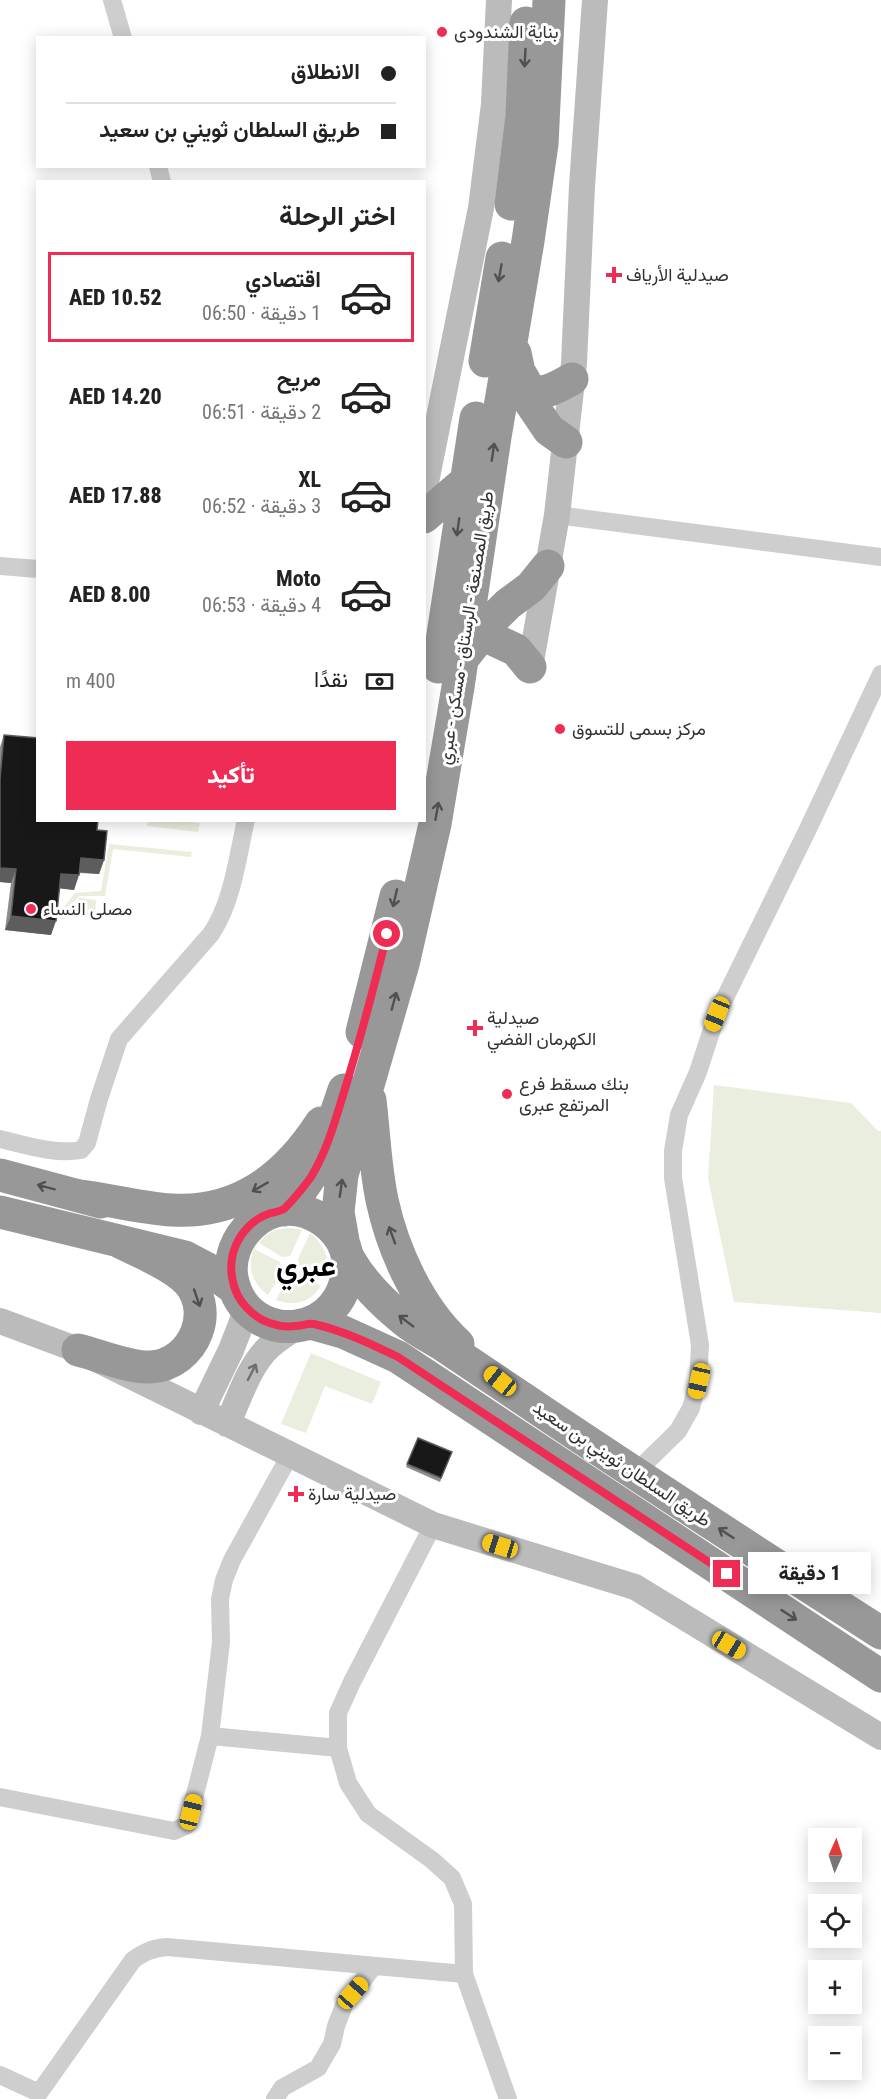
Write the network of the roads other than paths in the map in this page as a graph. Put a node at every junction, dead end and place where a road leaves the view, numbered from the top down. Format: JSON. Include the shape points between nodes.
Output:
{"nodes":[{"id":1,"x":112,"y":0,"type":"edge"},
{"id":2,"x":499,"y":0,"type":"edge"},
{"id":3,"x":527,"y":0,"type":"edge"},
{"id":4,"x":549,"y":0,"type":"edge"},
{"id":5,"x":595,"y":0,"type":"edge"},
{"id":6,"x":122,"y":36,"type":"edge"},
{"id":7,"x":511,"y":341,"type":"junction"},
{"id":8,"x":519,"y":372,"type":"junction"},
{"id":9,"x":572,"y":379,"type":"junction"},
{"id":10,"x":566,"y":442,"type":"junction"},
{"id":11,"x":426,"y":482,"type":"edge"},
{"id":12,"x":465,"y":482,"type":"junction"},
{"id":13,"x":426,"y":515,"type":"edge"},
{"id":14,"x":557,"y":515,"type":"junction"},
{"id":15,"x":881,"y":557,"type":"edge"},
{"id":16,"x":0,"y":566,"type":"edge"},
{"id":17,"x":548,"y":566,"type":"junction"},
{"id":18,"x":36,"y":569,"type":"edge"},
{"id":19,"x":482,"y":634,"type":"junction"},
{"id":20,"x":462,"y":660,"type":"junction"},
{"id":21,"x":530,"y":667,"type":"joint"},
{"id":22,"x":881,"y":674,"type":"edge"},
{"id":23,"x":426,"y":738,"type":"edge"},
{"id":24,"x":246,"y":822,"type":"edge"},
{"id":25,"x":412,"y":822,"type":"edge"},
{"id":26,"x":358,"y":1081,"type":"junction"},
{"id":27,"x":0,"y":1139,"type":"edge"},
{"id":28,"x":0,"y":1175,"type":"edge"},
{"id":29,"x":81,"y":1196,"type":"junction"},
{"id":30,"x":0,"y":1212,"type":"edge"},
{"id":31,"x":274,"y":1212,"type":"junction"},
{"id":32,"x":118,"y":1241,"type":"junction"},
{"id":33,"x":346,"y":1252,"type":"junction"},
{"id":34,"x":241,"y":1299,"type":"junction"},
{"id":35,"x":0,"y":1321,"type":"edge"},
{"id":36,"x":304,"y":1325,"type":"junction"},
{"id":37,"x":78,"y":1350,"type":"junction"},
{"id":38,"x":516,"y":1394,"type":"junction"},
{"id":39,"x":201,"y":1412,"type":"junction"},
{"id":40,"x":227,"y":1424,"type":"junction"},
{"id":41,"x":290,"y":1455,"type":"junction"},
{"id":42,"x":634,"y":1474,"type":"junction"},
{"id":43,"x":432,"y":1525,"type":"junction"},
{"id":44,"x":881,"y":1634,"type":"edge"},
{"id":45,"x":881,"y":1676,"type":"edge"},
{"id":46,"x":210,"y":1736,"type":"junction"},
{"id":47,"x":881,"y":1737,"type":"edge"},
{"id":48,"x":338,"y":1748,"type":"junction"},
{"id":49,"x":0,"y":1797,"type":"edge"},
{"id":50,"x":374,"y":1966,"type":"junction"},
{"id":51,"x":464,"y":1974,"type":"junction"},
{"id":52,"x":0,"y":2075,"type":"edge"},
{"id":53,"x":275,"y":2099,"type":"edge"},
{"id":54,"x":508,"y":2099,"type":"edge"}],
"edges":[{"from":1,"to":6,"type":"street"},
{"from":2,"to":11,"type":"street","via":[[494,104],[481,208]]},
{"from":3,"to":12,"type":"highway","name":"طريق المصنعة - الرستاق - مسكن - عبري","one_way":true,"via":[[522,115],[512,196]]},
{"from":4,"to":7,"type":"highway","name":"طريق المصنعة - الرستاق - مسكن - عبري","via":[[542,144]]},
{"from":5,"to":9,"type":"street"},
{"from":7,"to":8,"type":"highway"},
{"from":20,"to":7,"type":"highway","name":"طريق المصنعة - الرستاق - مسكن - عبري","one_way":true},
{"from":8,"to":9,"type":"highway","via":[[533,390],[551,389]]},
{"from":8,"to":10,"type":"highway","via":[[534,409],[549,430]]},
{"from":9,"to":10,"type":"street"},
{"from":10,"to":14,"type":"street"},
{"from":12,"to":13,"type":"highway"},
{"from":12,"to":23,"type":"highway","name":"طريق المصنعة - الرستاق - مسكن - عبري","one_way":true},
{"from":14,"to":15,"type":"street"},
{"from":14,"to":17,"type":"street"},
{"from":16,"to":18,"type":"street"},
{"from":17,"to":19,"type":"highway"},
{"from":17,"to":21,"type":"street"},
{"from":19,"to":20,"type":"highway"},
{"from":19,"to":21,"type":"highway","via":[[516,650]]},
{"from":26,"to":20,"type":"highway","name":"طريق المصنعة - الرستاق - مسكن - عبري","one_way":true,"via":[[393,1003],[435,824]]},
{"from":22,"to":42,"type":"street","via":[[736,973],[679,1115],[673,1178],[700,1346],[699,1381],[691,1408],[678,1431]]},
{"from":24,"to":27,"type":"street","via":[[220,919],[118,1040],[87,1143],[81,1150],[71,1152]]},
{"from":25,"to":26,"type":"highway","name":"طريق المصنعة - الرستاق - مسكن - عبري","one_way":true,"via":[[370,1000]]},
{"from":26,"to":29,"type":"highway","one_way":true,"via":[[297,1157],[270,1182],[240,1198],[212,1208],[172,1210]]},
{"from":26,"to":31,"type":"highway","name":"طريق المصنعة - الرستاق - مسكن - عبري","via":[[319,1164],[301,1190]]},
{"from":33,"to":26,"type":"highway","name":"طريق المصنعة - الرستاق - مسكن - عبري","one_way":true,"via":[[338,1212]]},
{"from":38,"to":26,"type":"highway","one_way":true,"via":[[449,1335],[412,1282],[382,1200]]},
{"from":29,"to":28,"type":"highway","one_way":true},
{"from":29,"to":31,"type":"highway","via":[[202,1228],[228,1228]]},
{"from":30,"to":32,"type":"highway"},
{"from":31,"to":33,"type":"highway","via":[[302,1211],[320,1218],[334,1230]]},
{"from":31,"to":34,"type":"highway","via":[[253,1223],[235,1246],[231,1275]]},
{"from":32,"to":34,"type":"highway","via":[[185,1257],[206,1268]]},
{"from":32,"to":37,"type":"highway","one_way":true,"via":[[183,1276],[199,1302],[198,1332],[179,1358],[164,1365],[149,1367]]},
{"from":33,"to":36,"type":"highway","via":[[348,1274],[337,1304]]},
{"from":38,"to":33,"type":"highway","name":"طريق السلطان ثويني بن سعيد","one_way":true,"via":[[404,1320],[370,1288]]},
{"from":34,"to":36,"type":"highway","via":[[270,1324]]},
{"from":34,"to":39,"type":"street","via":[[231,1350]]},
{"from":35,"to":37,"type":"street"},
{"from":40,"to":36,"type":"street","one_way":true,"via":[[265,1351]]},
{"from":36,"to":45,"type":"highway","name":"طريق السلطان ثويني بن سعيد","one_way":true,"via":[[343,1332],[398,1357]]},
{"from":37,"to":39,"type":"street"},
{"from":38,"to":42,"type":"highway","name":"طريق السلطان ثويني بن سعيد"},
{"from":39,"to":40,"type":"street"},
{"from":40,"to":41,"type":"street"},
{"from":41,"to":43,"type":"street"},
{"from":41,"to":46,"type":"street","via":[[224,1580]]},
{"from":44,"to":42,"type":"highway","name":"طريق السلطان ثويني بن سعيد","one_way":true},
{"from":43,"to":47,"type":"street","via":[[635,1587]]},
{"from":43,"to":48,"type":"street","via":[[338,1713]]},
{"from":46,"to":48,"type":"street"},
{"from":46,"to":49,"type":"street","via":[[187,1825],[174,1831]]},
{"from":48,"to":51,"type":"street","via":[[348,1783],[368,1814],[452,1878],[462,1904]]},
{"from":50,"to":51,"type":"street"},
{"from":50,"to":52,"type":"street","via":[[155,1948],[133,1960],[39,2093]]},
{"from":50,"to":53,"type":"street","via":[[345,2003],[332,2044],[318,2068],[282,2088]]},
{"from":51,"to":54,"type":"street"}]}
